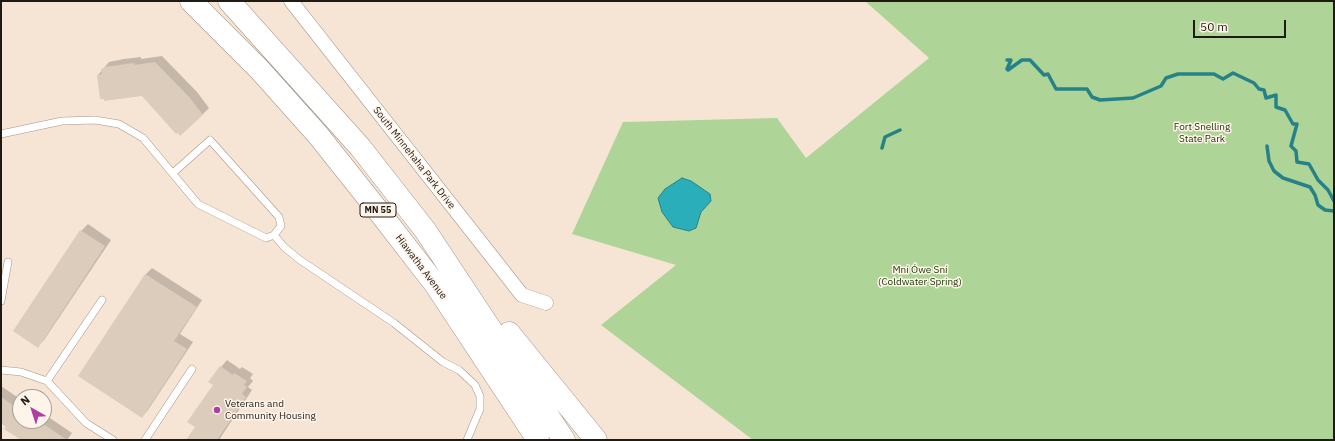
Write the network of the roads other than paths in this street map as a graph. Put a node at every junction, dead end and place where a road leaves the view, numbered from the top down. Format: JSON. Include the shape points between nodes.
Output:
{"nodes":[{"id":1,"x":190,"y":1,"type":"edge"},
{"id":2,"x":229,"y":1,"type":"edge"},
{"id":3,"x":291,"y":1,"type":"edge"},
{"id":4,"x":1,"y":134,"type":"edge"},
{"id":5,"x":173,"y":173,"type":"junction"},
{"id":6,"x":425,"y":230,"type":"junction"},
{"id":7,"x":274,"y":235,"type":"junction"},
{"id":8,"x":8,"y":262,"type":"dead end"},
{"id":9,"x":102,"y":300,"type":"dead end"},
{"id":10,"x":1,"y":301,"type":"edge"},
{"id":11,"x":546,"y":303,"type":"dead end"},
{"id":12,"x":192,"y":369,"type":"dead end"},
{"id":13,"x":1,"y":370,"type":"edge"},
{"id":14,"x":47,"y":381,"type":"junction"},
{"id":15,"x":113,"y":440,"type":"edge"},
{"id":16,"x":145,"y":440,"type":"edge"},
{"id":17,"x":467,"y":440,"type":"edge"},
{"id":18,"x":538,"y":440,"type":"edge"},
{"id":19,"x":564,"y":440,"type":"edge"},
{"id":20,"x":596,"y":440,"type":"edge"}],
"edges":[{"from":1,"to":18,"type":"highway","name":"Hiawatha Avenue","number":"MN 55","via":[[259,69],[318,136],[380,213],[435,284]]},
{"from":2,"to":6,"type":"highway","number":"MN 55","via":[[360,147]]},
{"from":3,"to":11,"type":"street","name":"South Minnehaha Park Drive","via":[[522,295]]},
{"from":4,"to":5,"type":"lane","via":[[62,121],[95,120],[119,124],[143,138]]},
{"from":5,"to":7,"type":"lane","via":[[198,204],[266,238]]},
{"from":5,"to":7,"type":"lane","via":[[210,140],[279,216],[282,226]]},
{"from":6,"to":19,"type":"highway"},
{"from":6,"to":20,"type":"highway","number":"MN 55"},
{"from":7,"to":17,"type":"lane","via":[[300,260],[394,323],[443,362],[459,370],[475,386],[480,396],[480,409]]},
{"from":8,"to":10,"type":"lane"},
{"from":9,"to":14,"type":"lane"},
{"from":12,"to":16,"type":"lane"},
{"from":13,"to":14,"type":"lane","via":[[21,372]]},
{"from":14,"to":15,"type":"lane","via":[[86,423]]}]}
